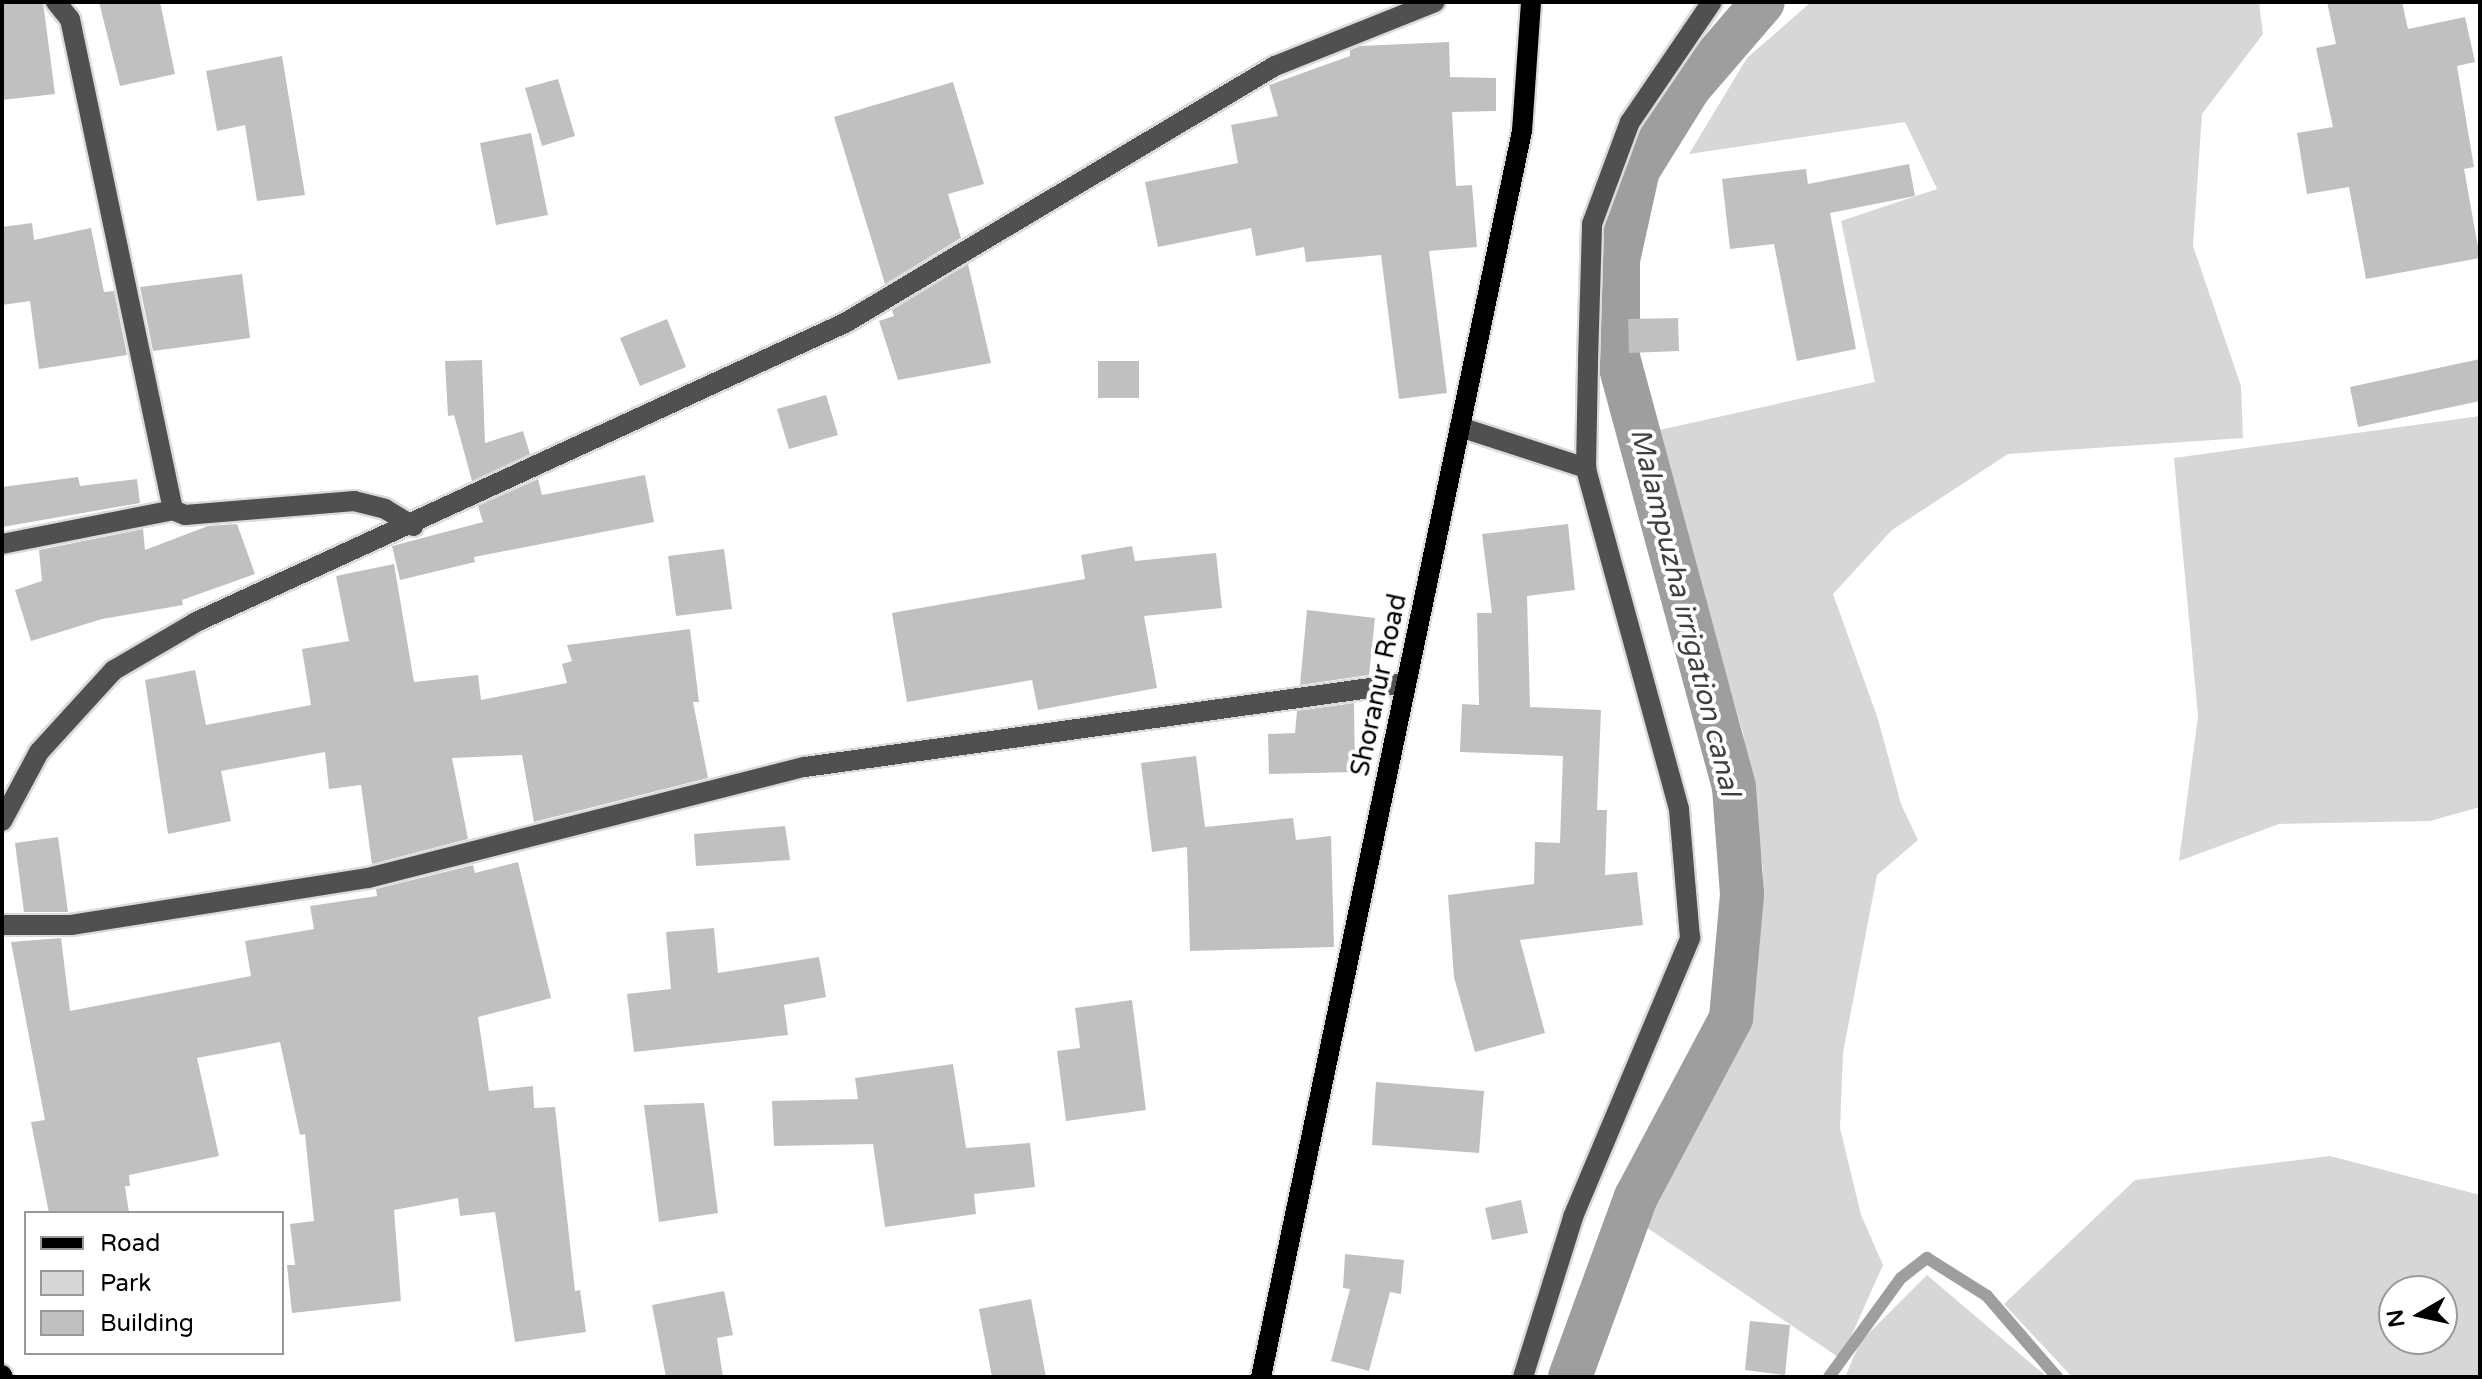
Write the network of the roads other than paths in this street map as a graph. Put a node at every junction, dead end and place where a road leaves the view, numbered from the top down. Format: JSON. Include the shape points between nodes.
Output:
{"nodes":[{"id":1,"x":56,"y":2,"type":"edge"},
{"id":2,"x":1435,"y":2,"type":"edge"},
{"id":3,"x":1531,"y":2,"type":"edge"},
{"id":4,"x":1712,"y":2,"type":"edge"},
{"id":5,"x":1460,"y":427,"type":"junction"},
{"id":6,"x":1586,"y":468,"type":"junction"},
{"id":7,"x":173,"y":510,"type":"junction"},
{"id":8,"x":413,"y":526,"type":"junction"},
{"id":9,"x":2,"y":544,"type":"edge"},
{"id":10,"x":1406,"y":683,"type":"junction"},
{"id":11,"x":2,"y":821,"type":"edge"},
{"id":12,"x":2,"y":925,"type":"edge"},
{"id":13,"x":1260,"y":1377,"type":"edge"},
{"id":14,"x":1523,"y":1377,"type":"edge"}],
"edges":[{"from":1,"to":7,"type":"street","via":[[70,19]]},
{"from":2,"to":8,"type":"street","via":[[1275,66],[845,323]]},
{"from":3,"to":5,"type":"main road","name":"Shoranur Road","via":[[1522,131]]},
{"from":4,"to":6,"type":"street","via":[[1630,122],[1592,224]]},
{"from":5,"to":6,"type":"street"},
{"from":5,"to":10,"type":"main road","name":"Shoranur Road"},
{"from":6,"to":14,"type":"street","via":[[1679,809],[1690,938],[1573,1217]]},
{"from":7,"to":8,"type":"street","via":[[185,515],[354,501],[385,509]]},
{"from":7,"to":9,"type":"street"},
{"from":8,"to":11,"type":"street","via":[[231,602],[114,670],[39,752]]},
{"from":10,"to":12,"type":"street","via":[[805,767],[368,878],[71,925]]},
{"from":10,"to":13,"type":"main road","name":"Shoranur Road"}]}
